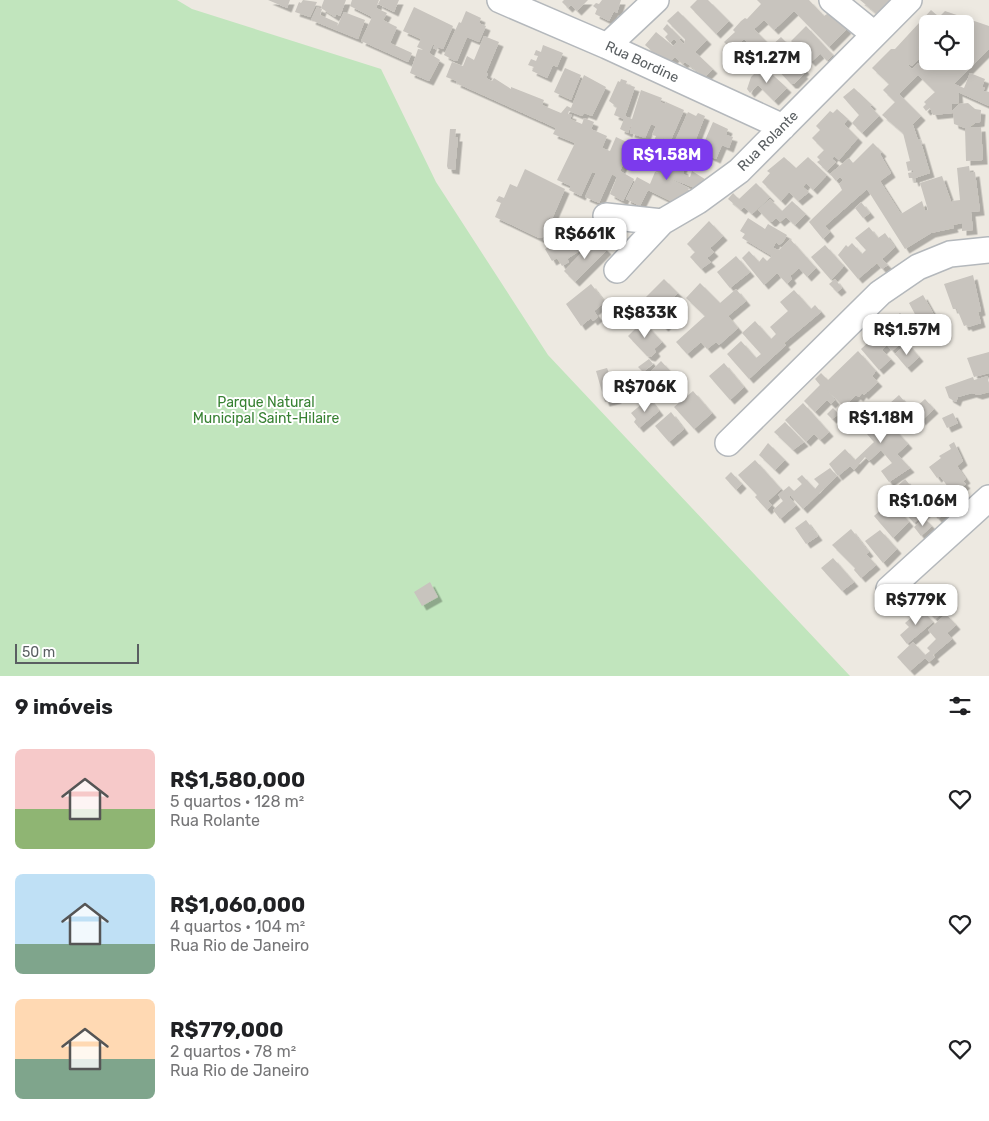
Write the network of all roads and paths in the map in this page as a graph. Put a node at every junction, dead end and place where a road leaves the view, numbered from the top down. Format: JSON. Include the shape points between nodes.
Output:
{"nodes":[{"id":1,"x":500,"y":0,"type":"edge"},
{"id":2,"x":656,"y":0,"type":"edge"},
{"id":3,"x":832,"y":0,"type":"edge"},
{"id":4,"x":909,"y":0,"type":"edge"},
{"id":5,"x":874,"y":34,"type":"junction"},
{"id":6,"x":607,"y":46,"type":"junction"},
{"id":7,"x":783,"y":127,"type":"junction"},
{"id":8,"x":606,"y":216,"type":"dead end"},
{"id":9,"x":662,"y":222,"type":"junction"},
{"id":10,"x":989,"y":250,"type":"edge"},
{"id":11,"x":617,"y":270,"type":"dead end"},
{"id":12,"x":728,"y":443,"type":"dead end"},
{"id":13,"x":989,"y":498,"type":"edge"},
{"id":14,"x":889,"y":589,"type":"dead end"}],
"edges":[{"from":1,"to":6,"type":"street","name":"Rua Bordine"},
{"from":2,"to":6,"type":"street"},
{"from":3,"to":5,"type":"street"},
{"from":4,"to":5,"type":"street","name":"Rua Rolante"},
{"from":5,"to":7,"type":"street","name":"Rua Rolante"},
{"from":6,"to":7,"type":"street","name":"Rua Bordine"},
{"from":7,"to":9,"type":"street","name":"Rua Rolante","via":[[739,171]]},
{"from":8,"to":9,"type":"street"},
{"from":9,"to":11,"type":"street","name":"Rua Rolante"},
{"from":10,"to":12,"type":"street","via":[[950,254],[918,267],[880,293]]},
{"from":13,"to":14,"type":"street"}]}
